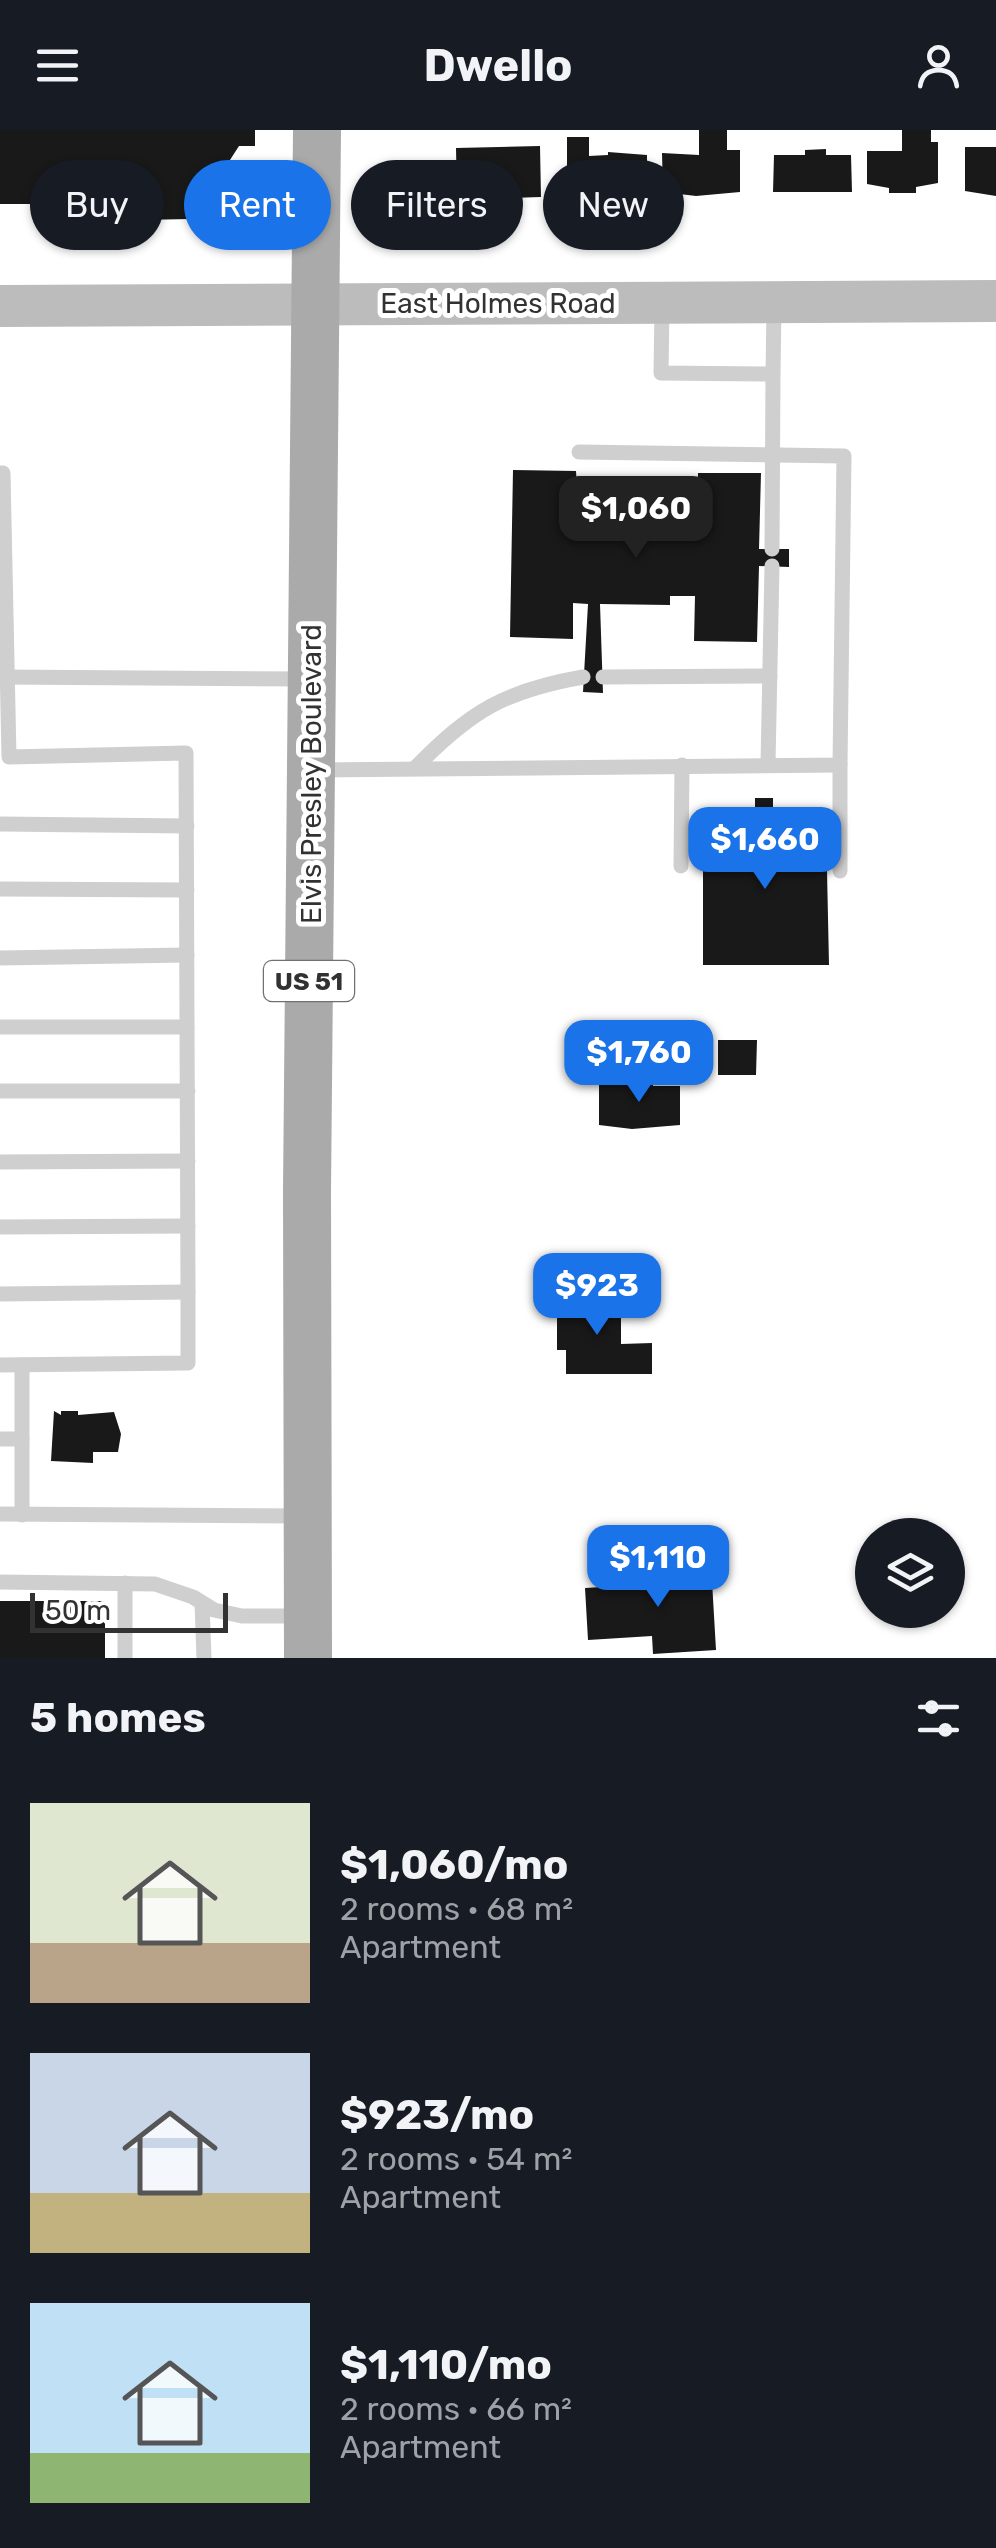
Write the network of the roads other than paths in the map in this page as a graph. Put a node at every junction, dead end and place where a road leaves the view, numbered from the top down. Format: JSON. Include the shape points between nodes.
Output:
{"nodes":[{"id":1,"x":317,"y":130,"type":"edge"},
{"id":2,"x":996,"y":301,"type":"edge"},
{"id":3,"x":774,"y":302,"type":"junction"},
{"id":4,"x":662,"y":303,"type":"junction"},
{"id":5,"x":314,"y":304,"type":"junction"},
{"id":6,"x":0,"y":306,"type":"edge"},
{"id":7,"x":774,"y":374,"type":"junction"},
{"id":8,"x":580,"y":452,"type":"dead end"},
{"id":9,"x":774,"y":455,"type":"junction"},
{"id":10,"x":0,"y":474,"type":"edge"},
{"id":11,"x":2,"y":540,"type":"edge"},
{"id":12,"x":772,"y":548,"type":"dead end"},
{"id":13,"x":772,"y":566,"type":"dead end"},
{"id":14,"x":3,"y":605,"type":"edge"},
{"id":15,"x":770,"y":676,"type":"junction"},
{"id":16,"x":4,"y":677,"type":"edge"},
{"id":17,"x":583,"y":677,"type":"dead end"},
{"id":18,"x":603,"y":677,"type":"dead end"},
{"id":19,"x":312,"y":679,"type":"junction"},
{"id":20,"x":4,"y":757,"type":"edge"},
{"id":21,"x":768,"y":764,"type":"junction"},
{"id":22,"x":682,"y":765,"type":"junction"},
{"id":23,"x":840,"y":765,"type":"junction"},
{"id":24,"x":416,"y":768,"type":"junction"},
{"id":25,"x":311,"y":770,"type":"junction"},
{"id":26,"x":0,"y":824,"type":"edge"},
{"id":27,"x":187,"y":826,"type":"junction"},
{"id":28,"x":681,"y":866,"type":"dead end"},
{"id":29,"x":840,"y":872,"type":"dead end"},
{"id":30,"x":0,"y":889,"type":"edge"},
{"id":31,"x":187,"y":890,"type":"junction"},
{"id":32,"x":187,"y":955,"type":"junction"},
{"id":33,"x":0,"y":958,"type":"edge"},
{"id":34,"x":187,"y":1026,"type":"junction"},
{"id":35,"x":0,"y":1027,"type":"edge"},
{"id":36,"x":0,"y":1091,"type":"edge"},
{"id":37,"x":188,"y":1091,"type":"junction"},
{"id":38,"x":188,"y":1161,"type":"junction"},
{"id":39,"x":0,"y":1162,"type":"edge"},
{"id":40,"x":188,"y":1226,"type":"junction"},
{"id":41,"x":0,"y":1228,"type":"edge"},
{"id":42,"x":188,"y":1292,"type":"junction"},
{"id":43,"x":0,"y":1294,"type":"edge"},
{"id":44,"x":22,"y":1365,"type":"junction"},
{"id":45,"x":0,"y":1366,"type":"edge"},
{"id":46,"x":0,"y":1439,"type":"edge"},
{"id":47,"x":22,"y":1440,"type":"junction"},
{"id":48,"x":0,"y":1514,"type":"edge"},
{"id":49,"x":22,"y":1514,"type":"junction"},
{"id":50,"x":308,"y":1516,"type":"junction"},
{"id":51,"x":0,"y":1582,"type":"edge"},
{"id":52,"x":125,"y":1583,"type":"junction"},
{"id":53,"x":202,"y":1603,"type":"junction"},
{"id":54,"x":308,"y":1637,"type":"edge"},
{"id":55,"x":126,"y":1658,"type":"edge"},
{"id":56,"x":204,"y":1658,"type":"edge"}],
"edges":[{"from":1,"to":5,"type":"main road","name":"Elvis Presley Boulevard","number":"US 51"},
{"from":2,"to":3,"type":"main road","name":"East Holmes Road"},
{"from":3,"to":4,"type":"main road","name":"East Holmes Road"},
{"from":3,"to":7,"type":"lane"},
{"from":4,"to":5,"type":"main road","name":"East Holmes Road"},
{"from":4,"to":7,"type":"lane","via":[[661,374]]},
{"from":5,"to":6,"type":"main road","name":"East Holmes Road"},
{"from":5,"to":19,"type":"main road","name":"Elvis Presley Boulevard","number":"US 51"},
{"from":7,"to":9,"type":"lane"},
{"from":8,"to":9,"type":"lane"},
{"from":9,"to":12,"type":"lane"},
{"from":9,"to":23,"type":"lane","via":[[844,456]]},
{"from":10,"to":11,"type":"lane"},
{"from":11,"to":14,"type":"lane"},
{"from":13,"to":15,"type":"lane"},
{"from":14,"to":16,"type":"lane"},
{"from":15,"to":18,"type":"lane"},
{"from":15,"to":21,"type":"lane"},
{"from":16,"to":19,"type":"lane"},
{"from":16,"to":20,"type":"lane"},
{"from":17,"to":24,"type":"lane","via":[[498,700],[458,725]]},
{"from":19,"to":25,"type":"main road","name":"Elvis Presley Boulevard","number":"US 51"},
{"from":20,"to":27,"type":"lane","via":[[186,754]]},
{"from":21,"to":22,"type":"lane"},
{"from":21,"to":23,"type":"lane"},
{"from":22,"to":24,"type":"lane"},
{"from":22,"to":28,"type":"lane"},
{"from":23,"to":29,"type":"lane"},
{"from":24,"to":25,"type":"lane"},
{"from":25,"to":50,"type":"main road","name":"Elvis Presley Boulevard","number":"US 51"},
{"from":26,"to":27,"type":"lane"},
{"from":27,"to":31,"type":"lane"},
{"from":30,"to":31,"type":"lane"},
{"from":31,"to":32,"type":"lane"},
{"from":32,"to":33,"type":"lane"},
{"from":32,"to":34,"type":"lane"},
{"from":34,"to":35,"type":"lane"},
{"from":34,"to":37,"type":"lane"},
{"from":36,"to":37,"type":"lane"},
{"from":37,"to":38,"type":"lane"},
{"from":38,"to":39,"type":"lane"},
{"from":38,"to":40,"type":"lane"},
{"from":40,"to":41,"type":"lane"},
{"from":40,"to":42,"type":"lane"},
{"from":42,"to":43,"type":"lane"},
{"from":42,"to":44,"type":"lane","via":[[188,1363]]},
{"from":44,"to":45,"type":"lane"},
{"from":44,"to":47,"type":"lane"},
{"from":46,"to":47,"type":"lane"},
{"from":47,"to":49,"type":"lane"},
{"from":48,"to":49,"type":"lane"},
{"from":49,"to":50,"type":"lane"},
{"from":50,"to":54,"type":"main road","name":"Elvis Presley Boulevard","number":"US 51"},
{"from":51,"to":52,"type":"lane"},
{"from":52,"to":53,"type":"lane","via":[[155,1584]]},
{"from":52,"to":55,"type":"lane"},
{"from":53,"to":54,"type":"lane"},
{"from":53,"to":56,"type":"lane"}]}
